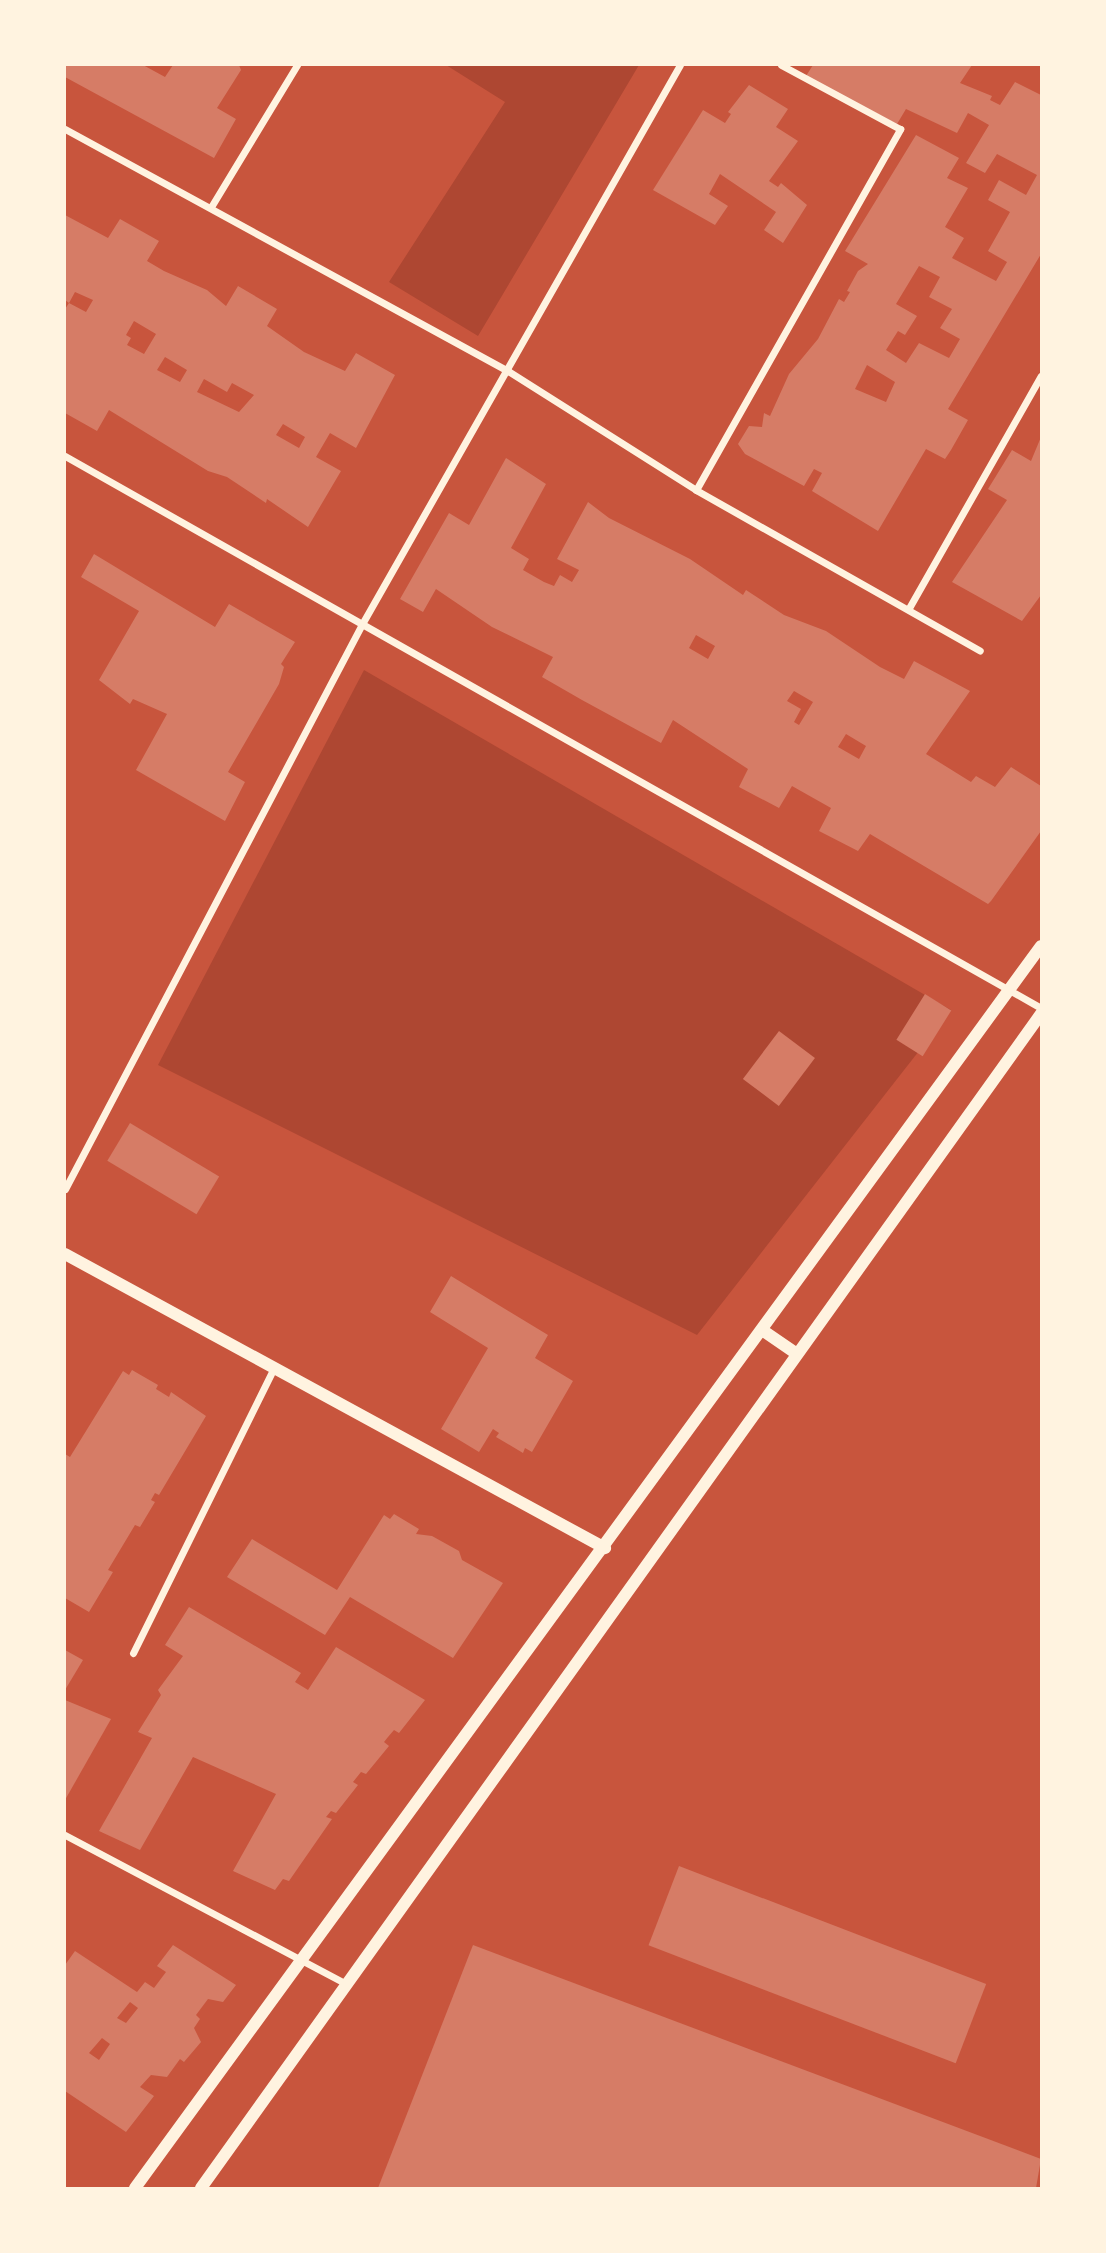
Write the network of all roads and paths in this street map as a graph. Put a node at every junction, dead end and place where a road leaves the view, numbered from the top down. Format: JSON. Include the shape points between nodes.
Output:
{"nodes":[{"id":1,"x":297,"y":65,"type":"edge"},
{"id":2,"x":680,"y":65,"type":"edge"},
{"id":3,"x":781,"y":65,"type":"edge"},
{"id":4,"x":65,"y":129,"type":"edge"},
{"id":5,"x":211,"y":207,"type":"junction"},
{"id":6,"x":508,"y":371,"type":"junction"},
{"id":7,"x":1041,"y":376,"type":"edge"},
{"id":8,"x":65,"y":456,"type":"edge"},
{"id":9,"x":696,"y":490,"type":"junction"},
{"id":10,"x":909,"y":608,"type":"junction"},
{"id":11,"x":362,"y":624,"type":"junction"},
{"id":12,"x":980,"y":651,"type":"dead end"},
{"id":13,"x":1041,"y":946,"type":"edge"},
{"id":14,"x":1009,"y":990,"type":"junction"},
{"id":15,"x":1041,"y":1008,"type":"edge"},
{"id":16,"x":1041,"y":1014,"type":"edge"},
{"id":17,"x":65,"y":1189,"type":"edge"},
{"id":18,"x":65,"y":1254,"type":"edge"},
{"id":19,"x":761,"y":1330,"type":"junction"},
{"id":20,"x":797,"y":1354,"type":"junction"},
{"id":21,"x":274,"y":1368,"type":"junction"},
{"id":22,"x":605,"y":1548,"type":"junction"},
{"id":23,"x":134,"y":1653,"type":"dead end"},
{"id":24,"x":65,"y":1835,"type":"edge"},
{"id":25,"x":300,"y":1963,"type":"junction"},
{"id":26,"x":346,"y":1984,"type":"junction"},
{"id":27,"x":135,"y":2188,"type":"edge"},
{"id":28,"x":201,"y":2188,"type":"edge"}],
"edges":[{"from":1,"to":5,"type":"street"},
{"from":2,"to":6,"type":"street"},
{"from":3,"to":9,"type":"street","via":[[900,130]]},
{"from":4,"to":5,"type":"street"},
{"from":5,"to":6,"type":"street"},
{"from":6,"to":9,"type":"street"},
{"from":6,"to":11,"type":"street"},
{"from":7,"to":10,"type":"street"},
{"from":8,"to":11,"type":"street"},
{"from":9,"to":10,"type":"street"},
{"from":10,"to":12,"type":"street"},
{"from":11,"to":14,"type":"street"},
{"from":11,"to":17,"type":"street"},
{"from":13,"to":14,"type":"street"},
{"from":14,"to":15,"type":"street"},
{"from":14,"to":19,"type":"street"},
{"from":16,"to":20,"type":"street"},
{"from":18,"to":21,"type":"street"},
{"from":19,"to":20,"type":"street"},
{"from":19,"to":22,"type":"street"},
{"from":20,"to":26,"type":"street"},
{"from":21,"to":22,"type":"street"},
{"from":21,"to":23,"type":"street"},
{"from":22,"to":25,"type":"street"},
{"from":24,"to":25,"type":"street"},
{"from":25,"to":26,"type":"street"},
{"from":25,"to":27,"type":"street"},
{"from":26,"to":28,"type":"street"}]}
